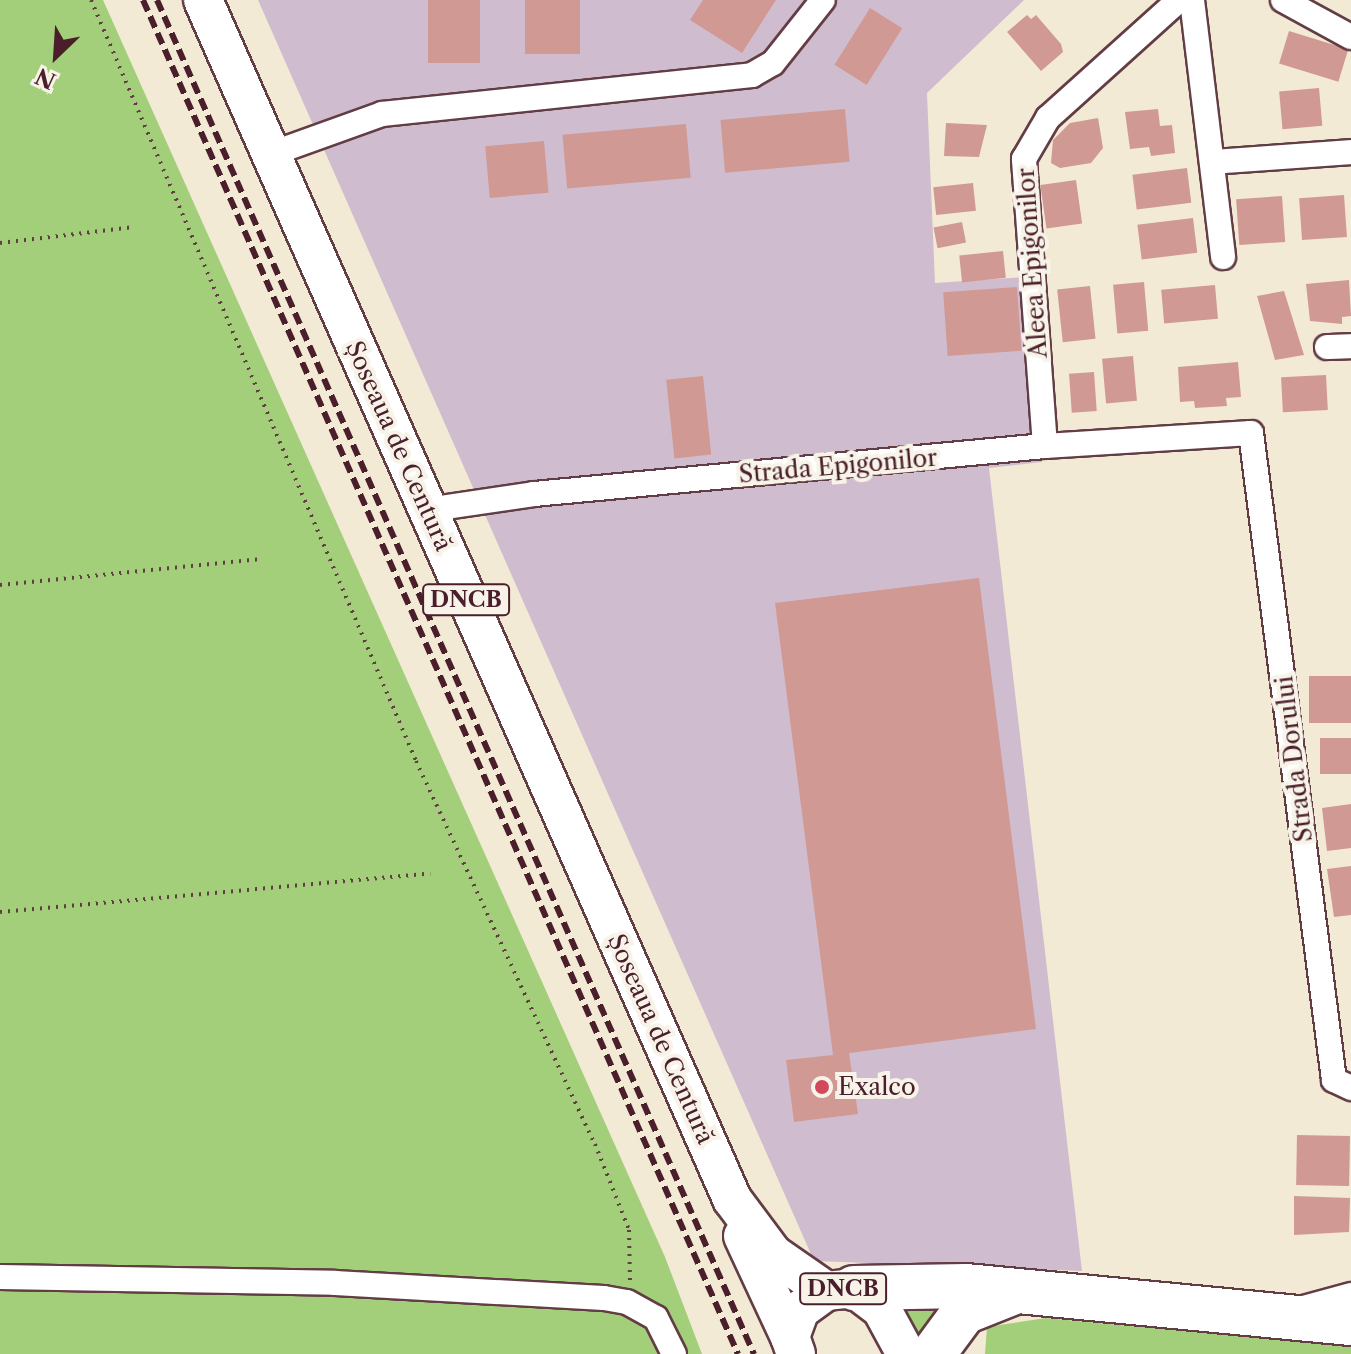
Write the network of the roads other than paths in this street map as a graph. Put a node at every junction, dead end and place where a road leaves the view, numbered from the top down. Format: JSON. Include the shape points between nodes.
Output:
{"nodes":[{"id":1,"x":203,"y":0,"type":"edge"},
{"id":2,"x":823,"y":0,"type":"edge"},
{"id":3,"x":1179,"y":0,"type":"edge"},
{"id":4,"x":1192,"y":0,"type":"edge"},
{"id":5,"x":1283,"y":0,"type":"edge"},
{"id":6,"x":1351,"y":37,"type":"edge"},
{"id":7,"x":1351,"y":152,"type":"edge"},
{"id":8,"x":271,"y":154,"type":"junction"},
{"id":9,"x":1212,"y":162,"type":"junction"},
{"id":10,"x":1223,"y":257,"type":"dead end"},
{"id":11,"x":1251,"y":433,"type":"joint"},
{"id":12,"x":1045,"y":446,"type":"junction"},
{"id":13,"x":426,"y":510,"type":"junction"},
{"id":14,"x":1344,"y":1086,"type":"edge"},
{"id":15,"x":732,"y":1199,"type":"junction"},
{"id":16,"x":0,"y":1277,"type":"edge"},
{"id":17,"x":840,"y":1290,"type":"junction"},
{"id":18,"x":1018,"y":1292,"type":"junction"},
{"id":19,"x":1351,"y":1295,"type":"edge"},
{"id":20,"x":1281,"y":1318,"type":"junction"},
{"id":21,"x":1351,"y":1323,"type":"edge"},
{"id":22,"x":793,"y":1346,"type":"edge"},
{"id":23,"x":674,"y":1354,"type":"edge"},
{"id":24,"x":906,"y":1354,"type":"edge"},
{"id":25,"x":933,"y":1354,"type":"edge"}],
"edges":[{"from":1,"to":8,"type":"main road","name":"Șoseaua de Centură","number":"DNCB"},
{"from":2,"to":8,"type":"street","via":[[773,63],[752,75],[382,114]]},
{"from":3,"to":12,"type":"street","name":"Aleea Epigonilor","via":[[1048,118],[1024,159]]},
{"from":4,"to":9,"type":"street"},
{"from":5,"to":6,"type":"street"},
{"from":7,"to":9,"type":"street"},
{"from":8,"to":13,"type":"main road","name":"Șoseaua de Centură","number":"DNCB"},
{"from":9,"to":10,"type":"street"},
{"from":11,"to":12,"type":"street","name":"Strada Epigonilor"},
{"from":11,"to":14,"type":"street","name":"Strada Dorului"},
{"from":12,"to":13,"type":"street","name":"Strada Epigonilor","via":[[534,494]]},
{"from":13,"to":15,"type":"main road","name":"Șoseaua de Centură","number":"DNCB"},
{"from":15,"to":17,"type":"main road","name":"Șoseaua de Centură","number":"DNCB","via":[[773,1254]]},
{"from":15,"to":22,"type":"main road","name":"Șoseaua de Centură","number":"DNCB","via":[[737,1223]]},
{"from":16,"to":23,"type":"street","via":[[335,1283],[627,1302],[656,1318]]},
{"from":17,"to":18,"type":"highway","via":[[966,1286]]},
{"from":17,"to":22,"type":"main road","name":"Șoseaua de Centură","number":"DNCB","via":[[800,1310]]},
{"from":17,"to":24,"type":"main road","name":"Șoseaua de Centură","number":"DNCB","via":[[881,1308]]},
{"from":18,"to":20,"type":"highway"},
{"from":18,"to":25,"type":"highway","via":[[964,1312]]},
{"from":19,"to":20,"type":"street","via":[[1318,1301]]},
{"from":20,"to":21,"type":"highway"}]}
